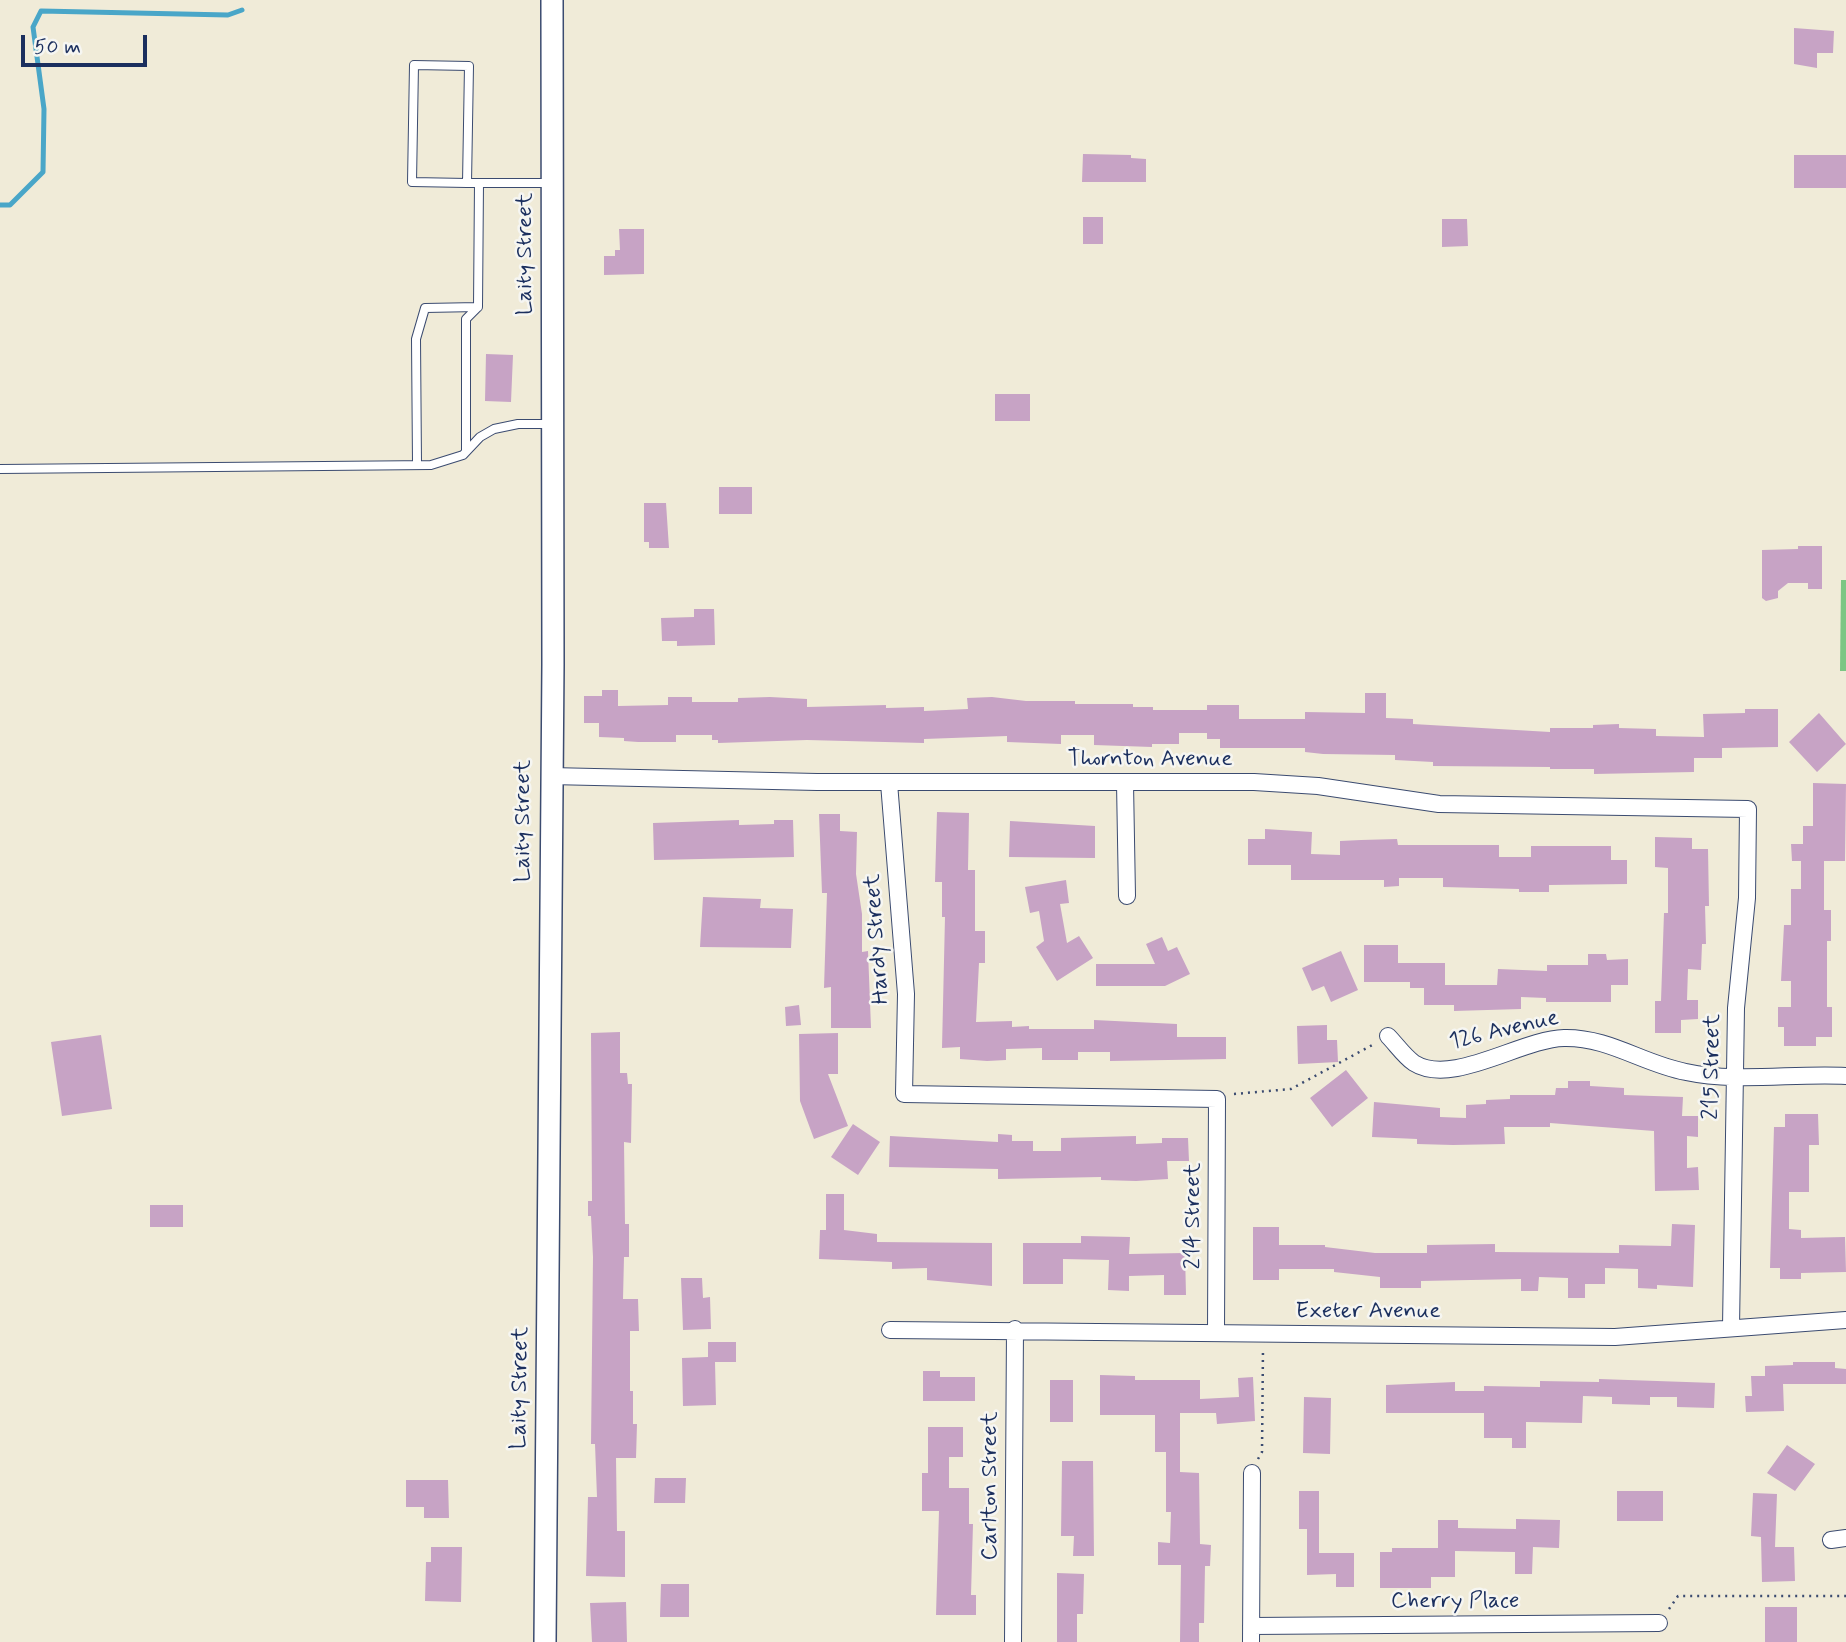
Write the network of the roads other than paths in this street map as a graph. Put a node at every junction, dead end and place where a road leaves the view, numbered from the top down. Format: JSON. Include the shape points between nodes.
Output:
{"nodes":[{"id":1,"x":552,"y":0,"type":"edge"},
{"id":2,"x":467,"y":183,"type":"junction"},
{"id":3,"x":479,"y":183,"type":"junction"},
{"id":4,"x":552,"y":183,"type":"junction"},
{"id":5,"x":478,"y":307,"type":"junction"},
{"id":6,"x":553,"y":424,"type":"junction"},
{"id":7,"x":466,"y":451,"type":"junction"},
{"id":8,"x":417,"y":464,"type":"junction"},
{"id":9,"x":0,"y":469,"type":"edge"},
{"id":10,"x":550,"y":776,"type":"junction"},
{"id":11,"x":889,"y":783,"type":"junction"},
{"id":12,"x":1125,"y":783,"type":"junction"},
{"id":13,"x":1748,"y":809,"type":"joint"},
{"id":14,"x":1127,"y":896,"type":"dead end"},
{"id":15,"x":1388,"y":1036,"type":"road end"},
{"id":16,"x":1735,"y":1075,"type":"junction"},
{"id":17,"x":1846,"y":1076,"type":"edge"},
{"id":18,"x":1217,"y":1099,"type":"joint"},
{"id":19,"x":1846,"y":1320,"type":"edge"},
{"id":20,"x":1731,"y":1327,"type":"junction"},
{"id":21,"x":1015,"y":1329,"type":"junction"},
{"id":22,"x":890,"y":1330,"type":"dead end"},
{"id":23,"x":1216,"y":1332,"type":"junction"},
{"id":24,"x":1252,"y":1473,"type":"road end"},
{"id":25,"x":1659,"y":1623,"type":"road end"},
{"id":26,"x":1251,"y":1634,"type":"edge"},
{"id":27,"x":545,"y":1642,"type":"edge"},
{"id":28,"x":1013,"y":1642,"type":"edge"}],
"edges":[{"from":1,"to":4,"type":"street","name":"Laity Street"},
{"from":2,"to":2,"type":"lane","via":[[469,66],[414,65],[412,182]]},
{"from":2,"to":3,"type":"lane"},
{"from":3,"to":4,"type":"lane"},
{"from":3,"to":5,"type":"lane"},
{"from":4,"to":6,"type":"street","name":"Laity Street"},
{"from":5,"to":7,"type":"lane","via":[[466,319]]},
{"from":5,"to":8,"type":"lane","via":[[425,308],[416,339]]},
{"from":6,"to":7,"type":"lane","via":[[495,429]]},
{"from":6,"to":10,"type":"street","name":"Laity Street"},
{"from":7,"to":8,"type":"lane","via":[[431,465]]},
{"from":8,"to":9,"type":"lane"},
{"from":10,"to":11,"type":"street","name":"Thornton Avenue"},
{"from":10,"to":27,"type":"street","name":"Laity Street"},
{"from":11,"to":12,"type":"street","name":"Thornton Avenue"},
{"from":11,"to":18,"type":"street","name":"Hardy Street","via":[[906,994],[904,1094]]},
{"from":12,"to":13,"type":"street","name":"Thornton Avenue","via":[[1273,783],[1439,804]]},
{"from":12,"to":14,"type":"street"},
{"from":13,"to":16,"type":"street","name":"215 Street"},
{"from":15,"to":16,"type":"street","name":"126 Avenue","via":[[1413,1062],[1428,1068],[1464,1066],[1524,1045],[1572,1038],[1609,1044],[1687,1073]]},
{"from":16,"to":17,"type":"street","name":"126 Avenue"},
{"from":16,"to":20,"type":"street","name":"215 Street"},
{"from":18,"to":23,"type":"street","name":"214 Street"},
{"from":19,"to":20,"type":"street","name":"Exeter Avenue"},
{"from":20,"to":23,"type":"street","name":"Exeter Avenue","via":[[1615,1337]]},
{"from":21,"to":22,"type":"street","name":"Exeter Avenue"},
{"from":21,"to":23,"type":"street","name":"Exeter Avenue"},
{"from":21,"to":28,"type":"street","name":"Carlton Street"},
{"from":24,"to":26,"type":"street"},
{"from":25,"to":26,"type":"street","name":"Cherry Place"}]}
